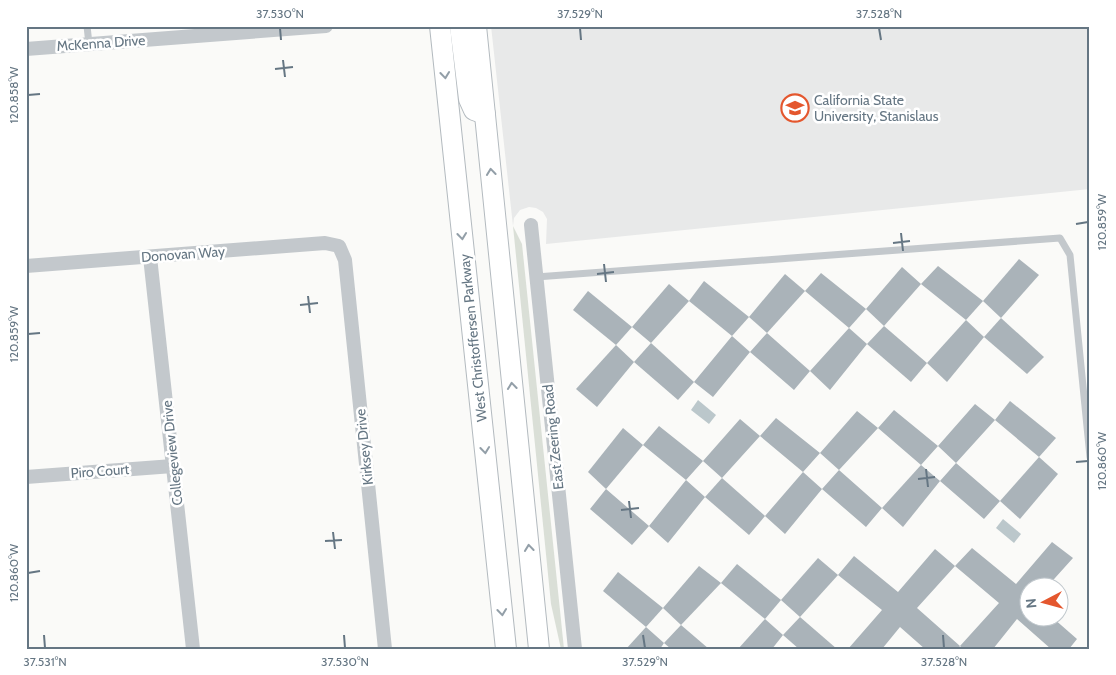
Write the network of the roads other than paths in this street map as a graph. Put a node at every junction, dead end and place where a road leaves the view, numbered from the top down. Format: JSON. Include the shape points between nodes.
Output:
{"nodes":[{"id":1,"x":87,"y":26,"type":"edge"},
{"id":2,"x":326,"y":26,"type":"edge"},
{"id":3,"x":440,"y":26,"type":"edge"},
{"id":4,"x":460,"y":26,"type":"edge"},
{"id":5,"x":476,"y":26,"type":"edge"},
{"id":6,"x":304,"y":27,"type":"edge"},
{"id":7,"x":88,"y":44,"type":"junction"},
{"id":8,"x":26,"y":49,"type":"edge"},
{"id":9,"x":485,"y":114,"type":"junction"},
{"id":10,"x":531,"y":225,"type":"dead end"},
{"id":11,"x":339,"y":246,"type":"joint"},
{"id":12,"x":150,"y":257,"type":"junction"},
{"id":13,"x":26,"y":266,"type":"edge"},
{"id":14,"x":536,"y":277,"type":"junction"},
{"id":15,"x":1090,"y":457,"type":"edge"},
{"id":16,"x":173,"y":466,"type":"junction"},
{"id":17,"x":26,"y":477,"type":"edge"},
{"id":18,"x":193,"y":649,"type":"edge"},
{"id":19,"x":385,"y":649,"type":"edge"},
{"id":20,"x":506,"y":649,"type":"edge"},
{"id":21,"x":539,"y":649,"type":"edge"},
{"id":22,"x":574,"y":649,"type":"edge"}],
"edges":[{"from":1,"to":7,"type":"lane"},
{"from":2,"to":6,"type":"street","name":"McKenna Drive"},
{"from":3,"to":20,"type":"street","name":"West Christoffersen Parkway","one_way":true},
{"from":4,"to":9,"type":"street","via":[[469,99],[474,110]]},
{"from":5,"to":9,"type":"street"},
{"from":6,"to":7,"type":"street","name":"McKenna Drive"},
{"from":7,"to":8,"type":"street","name":"McKenna Drive"},
{"from":21,"to":9,"type":"street","one_way":true},
{"from":10,"to":14,"type":"street","name":"East Zeering Road"},
{"from":11,"to":12,"type":"street","name":"Donovan Way","via":[[325,243]]},
{"from":11,"to":19,"type":"street","name":"Kirksey Drive","via":[[345,260]]},
{"from":12,"to":13,"type":"street","name":"Donovan Way"},
{"from":12,"to":16,"type":"street","name":"Collegeview Drive"},
{"from":14,"to":15,"type":"lane","via":[[1060,238],[1070,255]]},
{"from":14,"to":22,"type":"street","name":"East Zeering Road"},
{"from":16,"to":17,"type":"street","name":"Piro Court"},
{"from":16,"to":18,"type":"street","name":"Collegeview Drive"}]}
